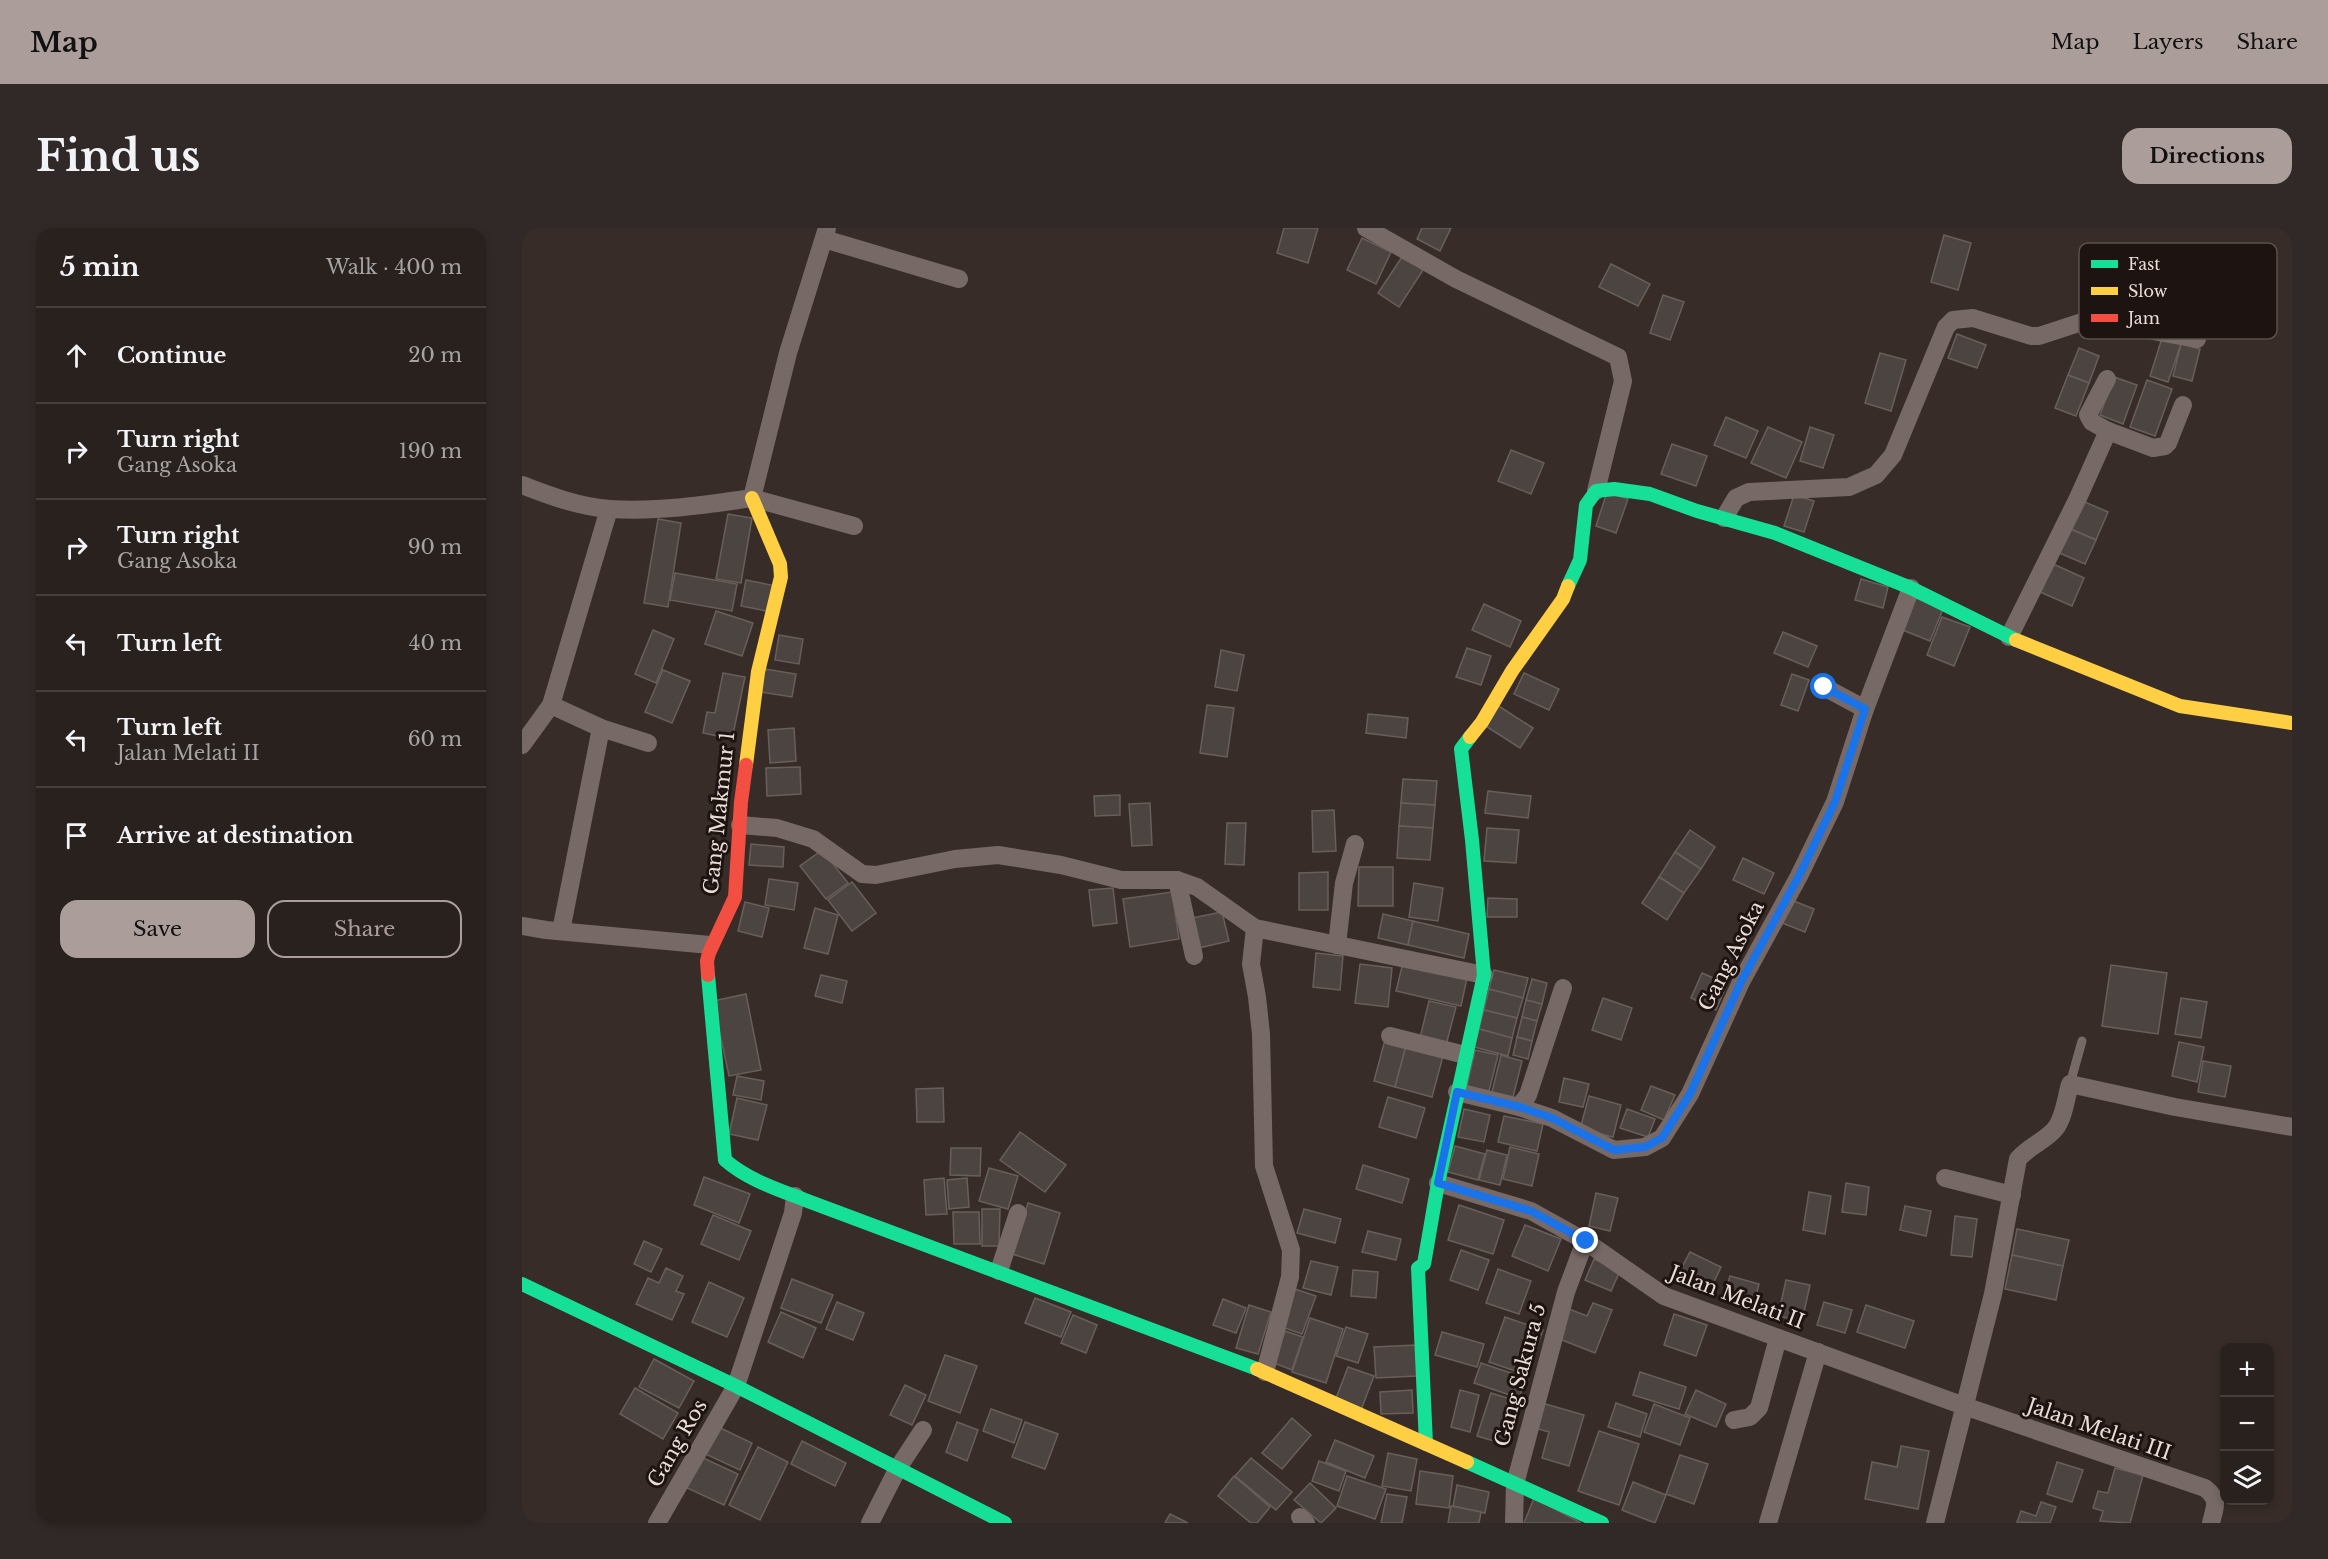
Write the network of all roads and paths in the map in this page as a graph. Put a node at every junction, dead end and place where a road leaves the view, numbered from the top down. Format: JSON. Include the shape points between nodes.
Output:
{"nodes":[{"id":1,"x":1366,"y":228,"type":"edge"},
{"id":2,"x":826,"y":233,"type":"edge"},
{"id":3,"x":958,"y":279,"type":"dead end"},
{"id":4,"x":2079,"y":324,"type":"edge"},
{"id":5,"x":2107,"y":379,"type":"dead end"},
{"id":6,"x":2184,"y":405,"type":"dead end"},
{"id":7,"x":2108,"y":431,"type":"junction"},
{"id":8,"x":522,"y":485,"type":"edge"},
{"id":9,"x":1596,"y":491,"type":"junction"},
{"id":10,"x":752,"y":498,"type":"junction"},
{"id":11,"x":609,"y":509,"type":"junction"},
{"id":12,"x":1724,"y":518,"type":"junction"},
{"id":13,"x":854,"y":526,"type":"dead end"},
{"id":14,"x":1911,"y":588,"type":"junction"},
{"id":15,"x":2009,"y":637,"type":"junction"},
{"id":16,"x":1824,"y":687,"type":"dead end"},
{"id":17,"x":551,"y":705,"type":"junction"},
{"id":18,"x":1865,"y":709,"type":"junction"},
{"id":19,"x":2292,"y":723,"type":"edge"},
{"id":20,"x":600,"y":728,"type":"junction"},
{"id":21,"x":648,"y":743,"type":"dead end"},
{"id":22,"x":522,"y":745,"type":"edge"},
{"id":23,"x":740,"y":825,"type":"junction"},
{"id":24,"x":1355,"y":844,"type":"dead end"},
{"id":25,"x":1177,"y":880,"type":"junction"},
{"id":26,"x":522,"y":926,"type":"edge"},
{"id":27,"x":1255,"y":928,"type":"junction"},
{"id":28,"x":561,"y":931,"type":"junction"},
{"id":29,"x":710,"y":945,"type":"junction"},
{"id":30,"x":1337,"y":945,"type":"junction"},
{"id":31,"x":1194,"y":956,"type":"dead end"},
{"id":32,"x":1484,"y":975,"type":"junction"},
{"id":33,"x":1563,"y":988,"type":"dead end"},
{"id":34,"x":1390,"y":1036,"type":"dead end"},
{"id":35,"x":2082,"y":1041,"type":"dead end"},
{"id":36,"x":1465,"y":1055,"type":"junction"},
{"id":37,"x":2070,"y":1084,"type":"junction"},
{"id":38,"x":1457,"y":1092,"type":"junction"},
{"id":39,"x":1520,"y":1107,"type":"junction"},
{"id":40,"x":2292,"y":1127,"type":"edge"},
{"id":41,"x":1945,"y":1178,"type":"dead end"},
{"id":42,"x":1438,"y":1183,"type":"junction"},
{"id":43,"x":2012,"y":1195,"type":"junction"},
{"id":44,"x":795,"y":1196,"type":"junction"},
{"id":45,"x":1018,"y":1213,"type":"dead end"},
{"id":46,"x":1586,"y":1241,"type":"junction"},
{"id":47,"x":999,"y":1271,"type":"junction"},
{"id":48,"x":522,"y":1284,"type":"edge"},
{"id":49,"x":1778,"y":1338,"type":"junction"},
{"id":50,"x":1818,"y":1352,"type":"junction"},
{"id":51,"x":1264,"y":1372,"type":"junction"},
{"id":52,"x":736,"y":1386,"type":"junction"},
{"id":53,"x":1964,"y":1406,"type":"junction"},
{"id":54,"x":1734,"y":1420,"type":"dead end"},
{"id":55,"x":922,"y":1430,"type":"dead end"},
{"id":56,"x":1426,"y":1444,"type":"junction"},
{"id":57,"x":898,"y":1468,"type":"junction"},
{"id":58,"x":1515,"y":1484,"type":"junction"},
{"id":59,"x":664,"y":1521,"type":"edge"},
{"id":60,"x":870,"y":1523,"type":"edge"},
{"id":61,"x":1005,"y":1523,"type":"edge"},
{"id":62,"x":1514,"y":1523,"type":"edge"},
{"id":63,"x":1602,"y":1523,"type":"edge"},
{"id":64,"x":1768,"y":1523,"type":"edge"},
{"id":65,"x":1935,"y":1523,"type":"edge"},
{"id":66,"x":2211,"y":1523,"type":"edge"}],
"edges":[{"from":1,"to":9,"type":"street","via":[[1456,279],[1618,357],[1623,381]]},
{"from":2,"to":3,"type":"street"},
{"from":2,"to":10,"type":"street","via":[[788,353]]},
{"from":4,"to":12,"type":"street","via":[[2031,336],[1973,318],[1953,320],[1946,327],[1893,455],[1876,475],[1849,487],[1749,492],[1736,498]]},
{"from":5,"to":7,"type":"street","via":[[2088,415]]},
{"from":6,"to":7,"type":"street","via":[[2165,446],[2153,448]]},
{"from":7,"to":15,"type":"street"},
{"from":8,"to":11,"type":"street","via":[[558,499]]},
{"from":9,"to":12,"type":"street","via":[[1650,494]]},
{"from":9,"to":32,"type":"street","via":[[1586,505],[1580,560],[1563,599],[1461,749]]},
{"from":10,"to":11,"type":"street","via":[[693,507]]},
{"from":10,"to":13,"type":"street"},
{"from":10,"to":23,"type":"street","name":"Gang Makmur 1","via":[[780,564],[781,577],[758,672]]},
{"from":11,"to":17,"type":"street"},
{"from":12,"to":14,"type":"street","via":[[1775,533]]},
{"from":14,"to":15,"type":"street"},
{"from":14,"to":18,"type":"street","name":"Gang Asoka"},
{"from":15,"to":19,"type":"street","via":[[2180,706]]},
{"from":16,"to":18,"type":"street"},
{"from":17,"to":20,"type":"street"},
{"from":17,"to":22,"type":"street"},
{"from":18,"to":39,"type":"street","name":"Gang Asoka","via":[[1835,802],[1741,982],[1690,1094],[1662,1138],[1645,1147],[1614,1150],[1552,1118]]},
{"from":20,"to":21,"type":"street"},
{"from":20,"to":28,"type":"street"},
{"from":23,"to":25,"type":"street","via":[[777,828],[813,839],[862,874],[998,855],[1121,880]]},
{"from":23,"to":29,"type":"street","name":"Gang Makmur 1","via":[[733,906]]},
{"from":24,"to":30,"type":"street","via":[[1344,883]]},
{"from":25,"to":27,"type":"street","via":[[1197,887]]},
{"from":25,"to":31,"type":"street"},
{"from":26,"to":28,"type":"street"},
{"from":27,"to":30,"type":"street"},
{"from":27,"to":51,"type":"street","via":[[1251,964],[1261,1034],[1264,1166],[1291,1250],[1290,1277]]},
{"from":28,"to":29,"type":"street"},
{"from":29,"to":44,"type":"street","via":[[708,979],[725,1160],[732,1167]]},
{"from":30,"to":32,"type":"street"},
{"from":32,"to":36,"type":"street"},
{"from":33,"to":39,"type":"street","via":[[1528,1095]]},
{"from":34,"to":36,"type":"street"},
{"from":35,"to":37,"type":"lane"},
{"from":36,"to":38,"type":"street"},
{"from":37,"to":40,"type":"street"},
{"from":37,"to":43,"type":"street","via":[[2059,1123],[2018,1158]]},
{"from":38,"to":39,"type":"street","name":"Gang Asoka"},
{"from":38,"to":42,"type":"street"},
{"from":41,"to":43,"type":"street"},
{"from":42,"to":46,"type":"street","name":"Jalan Melati II","via":[[1531,1211]]},
{"from":42,"to":56,"type":"street","via":[[1424,1264],[1418,1268]]},
{"from":43,"to":53,"type":"street","via":[[1993,1294]]},
{"from":44,"to":47,"type":"street"},
{"from":44,"to":52,"type":"street","name":"Gang Ros","via":[[793,1213]]},
{"from":45,"to":47,"type":"street"},
{"from":46,"to":49,"type":"street","name":"Jalan Melati II","via":[[1664,1296]]},
{"from":46,"to":58,"type":"street","name":"Gang Sakura 5","via":[[1566,1292]]},
{"from":47,"to":51,"type":"street"},
{"from":48,"to":52,"type":"street"},
{"from":49,"to":50,"type":"street","name":"Jalan Melati II"},
{"from":49,"to":54,"type":"street","via":[[1759,1408],[1750,1417]]},
{"from":50,"to":53,"type":"street","name":"Jalan Melati II"},
{"from":50,"to":64,"type":"street"},
{"from":51,"to":56,"type":"street"},
{"from":52,"to":57,"type":"street"},
{"from":52,"to":59,"type":"street","name":"Gang Ros"},
{"from":53,"to":65,"type":"street"},
{"from":53,"to":66,"type":"street","name":"Jalan Melati III","via":[[2205,1488],[2215,1500]]},
{"from":55,"to":57,"type":"street"},
{"from":56,"to":58,"type":"street"},
{"from":57,"to":60,"type":"street"},
{"from":57,"to":61,"type":"street"},
{"from":58,"to":62,"type":"street","name":"Gang Sakura 5"},
{"from":58,"to":63,"type":"street"}]}
